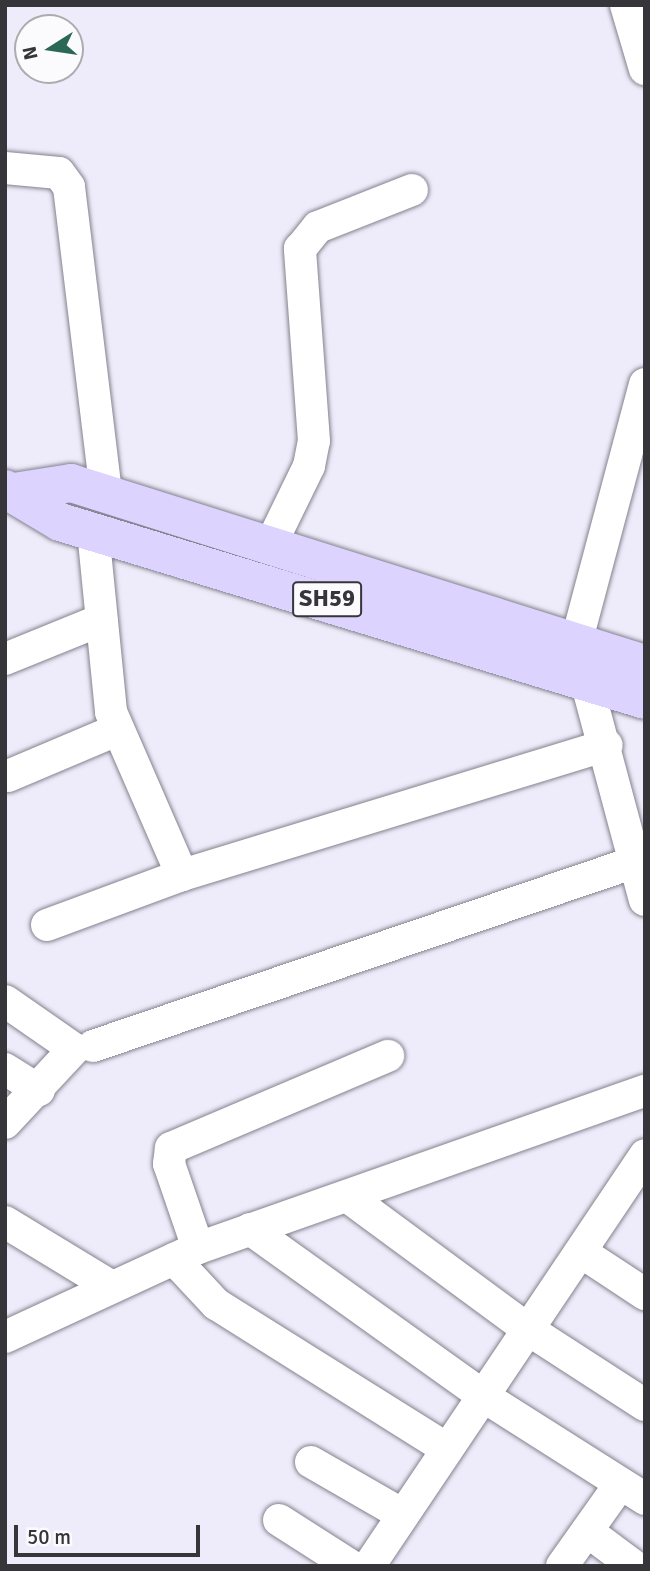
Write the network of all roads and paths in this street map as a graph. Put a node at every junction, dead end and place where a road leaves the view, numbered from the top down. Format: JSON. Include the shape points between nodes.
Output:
{"nodes":[{"id":1,"x":626,"y":5,"type":"edge"},
{"id":2,"x":645,"y":69,"type":"edge"},
{"id":3,"x":5,"y":168,"type":"edge"},
{"id":4,"x":412,"y":190,"type":"dead end"},
{"id":5,"x":645,"y":384,"type":"edge"},
{"id":6,"x":10,"y":491,"type":"edge"},
{"id":7,"x":106,"y":494,"type":"junction"},
{"id":8,"x":93,"y":531,"type":"junction"},
{"id":9,"x":270,"y":546,"type":"junction"},
{"id":10,"x":101,"y":620,"type":"junction"},
{"id":11,"x":576,"y":643,"type":"junction"},
{"id":12,"x":5,"y":659,"type":"edge"},
{"id":13,"x":645,"y":664,"type":"edge"},
{"id":14,"x":589,"y":681,"type":"junction"},
{"id":15,"x":645,"y":700,"type":"edge"},
{"id":16,"x":117,"y":730,"type":"junction"},
{"id":17,"x":607,"y":745,"type":"junction"},
{"id":18,"x":8,"y":776,"type":"dead end"},
{"id":19,"x":635,"y":862,"type":"junction"},
{"id":20,"x":182,"y":875,"type":"junction"},
{"id":21,"x":645,"y":900,"type":"edge"},
{"id":22,"x":47,"y":925,"type":"dead end"},
{"id":23,"x":5,"y":1001,"type":"edge"},
{"id":24,"x":93,"y":1045,"type":"dead end"},
{"id":25,"x":388,"y":1056,"type":"dead end"},
{"id":26,"x":5,"y":1069,"type":"edge"},
{"id":27,"x":39,"y":1090,"type":"junction"},
{"id":28,"x":645,"y":1091,"type":"edge"},
{"id":29,"x":5,"y":1123,"type":"edge"},
{"id":30,"x":645,"y":1155,"type":"edge"},
{"id":31,"x":347,"y":1196,"type":"junction"},
{"id":32,"x":5,"y":1222,"type":"edge"},
{"id":33,"x":250,"y":1229,"type":"junction"},
{"id":34,"x":581,"y":1252,"type":"junction"},
{"id":35,"x":186,"y":1253,"type":"junction"},
{"id":36,"x":112,"y":1287,"type":"junction"},
{"id":37,"x":645,"y":1294,"type":"edge"},
{"id":38,"x":529,"y":1330,"type":"junction"},
{"id":39,"x":5,"y":1337,"type":"edge"},
{"id":40,"x":483,"y":1396,"type":"junction"},
{"id":41,"x":645,"y":1405,"type":"edge"},
{"id":42,"x":447,"y":1449,"type":"junction"},
{"id":43,"x":312,"y":1462,"type":"dead end"},
{"id":44,"x":633,"y":1492,"type":"edge"},
{"id":45,"x":403,"y":1515,"type":"junction"},
{"id":46,"x":279,"y":1520,"type":"dead end"},
{"id":47,"x":587,"y":1531,"type":"junction"},
{"id":48,"x":351,"y":1566,"type":"edge"},
{"id":49,"x":369,"y":1566,"type":"edge"},
{"id":50,"x":562,"y":1566,"type":"edge"},
{"id":51,"x":635,"y":1566,"type":"edge"}],
"edges":[{"from":1,"to":2,"type":"street"},
{"from":3,"to":7,"type":"street","via":[[59,173],[69,187]]},
{"from":4,"to":9,"type":"street","via":[[318,227],[300,249],[314,441],[309,466]]},
{"from":5,"to":11,"type":"street"},
{"from":6,"to":7,"type":"main road","number":"SH59","via":[[71,483]]},
{"from":6,"to":8,"type":"main road","number":"SH59","via":[[60,522]]},
{"from":7,"to":9,"type":"main road","number":"SH59"},
{"from":8,"to":10,"type":"street"},
{"from":8,"to":14,"type":"main road","number":"SH59"},
{"from":9,"to":11,"type":"main road","number":"SH59"},
{"from":10,"to":12,"type":"street"},
{"from":10,"to":16,"type":"street"},
{"from":11,"to":13,"type":"main road","number":"SH59"},
{"from":11,"to":14,"type":"street"},
{"from":14,"to":15,"type":"main road","number":"SH59"},
{"from":14,"to":17,"type":"street"},
{"from":16,"to":18,"type":"street"},
{"from":16,"to":20,"type":"street"},
{"from":17,"to":19,"type":"street"},
{"from":17,"to":20,"type":"street"},
{"from":19,"to":21,"type":"street"},
{"from":19,"to":24,"type":"street"},
{"from":20,"to":22,"type":"street"},
{"from":23,"to":27,"type":"street","via":[[74,1049]]},
{"from":25,"to":35,"type":"street","via":[[172,1148],[169,1164]]},
{"from":26,"to":27,"type":"street"},
{"from":27,"to":29,"type":"street"},
{"from":28,"to":31,"type":"street"},
{"from":30,"to":34,"type":"street"},
{"from":31,"to":33,"type":"street"},
{"from":31,"to":38,"type":"street"},
{"from":32,"to":36,"type":"street"},
{"from":33,"to":35,"type":"street"},
{"from":33,"to":40,"type":"street"},
{"from":34,"to":37,"type":"street"},
{"from":34,"to":38,"type":"street"},
{"from":35,"to":36,"type":"street"},
{"from":35,"to":42,"type":"street","via":[[223,1309]]},
{"from":36,"to":39,"type":"street"},
{"from":38,"to":40,"type":"street"},
{"from":38,"to":41,"type":"street"},
{"from":40,"to":42,"type":"street"},
{"from":40,"to":44,"type":"street"},
{"from":42,"to":45,"type":"street"},
{"from":43,"to":45,"type":"street"},
{"from":44,"to":47,"type":"street"},
{"from":45,"to":49,"type":"street"},
{"from":46,"to":48,"type":"street"},
{"from":47,"to":50,"type":"street"},
{"from":47,"to":51,"type":"street"}]}
